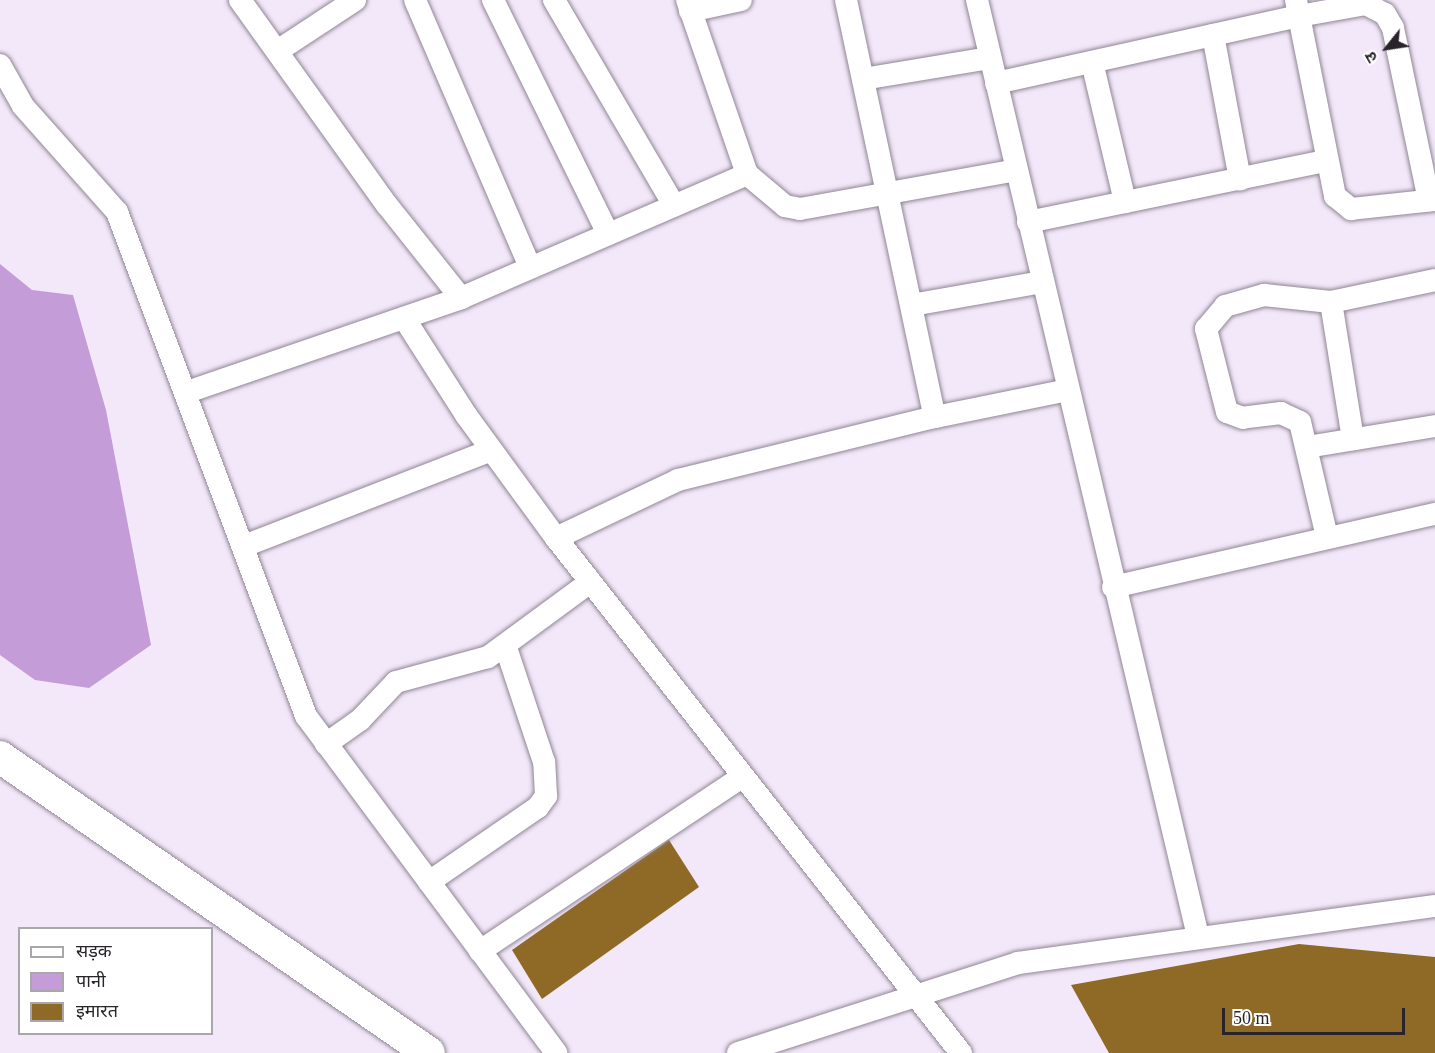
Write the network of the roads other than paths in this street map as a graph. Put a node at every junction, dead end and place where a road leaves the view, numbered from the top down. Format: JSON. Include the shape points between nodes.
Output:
{"nodes":[{"id":1,"x":240,"y":0,"type":"edge"},
{"id":2,"x":355,"y":0,"type":"edge"},
{"id":3,"x":415,"y":0,"type":"edge"},
{"id":4,"x":493,"y":0,"type":"edge"},
{"id":5,"x":554,"y":0,"type":"edge"},
{"id":6,"x":741,"y":0,"type":"edge"},
{"id":7,"x":846,"y":0,"type":"edge"},
{"id":8,"x":977,"y":0,"type":"edge"},
{"id":9,"x":688,"y":6,"type":"edge"},
{"id":10,"x":1297,"y":8,"type":"edge"},
{"id":11,"x":1213,"y":35,"type":"junction"},
{"id":12,"x":279,"y":50,"type":"junction"},
{"id":13,"x":990,"y":58,"type":"junction"},
{"id":14,"x":1092,"y":62,"type":"junction"},
{"id":15,"x":0,"y":65,"type":"edge"},
{"id":16,"x":863,"y":79,"type":"junction"},
{"id":17,"x":996,"y":83,"type":"junction"},
{"id":18,"x":1324,"y":161,"type":"junction"},
{"id":19,"x":1016,"y":171,"type":"junction"},
{"id":20,"x":747,"y":174,"type":"junction"},
{"id":21,"x":1240,"y":178,"type":"junction"},
{"id":22,"x":889,"y":196,"type":"junction"},
{"id":23,"x":1432,"y":200,"type":"edge"},
{"id":24,"x":1125,"y":202,"type":"junction"},
{"id":25,"x":674,"y":205,"type":"junction"},
{"id":26,"x":1028,"y":222,"type":"junction"},
{"id":27,"x":608,"y":234,"type":"junction"},
{"id":28,"x":530,"y":267,"type":"junction"},
{"id":29,"x":1435,"y":280,"type":"edge"},
{"id":30,"x":1042,"y":282,"type":"junction"},
{"id":31,"x":461,"y":298,"type":"junction"},
{"id":32,"x":1331,"y":302,"type":"junction"},
{"id":33,"x":912,"y":305,"type":"junction"},
{"id":34,"x":404,"y":318,"type":"junction"},
{"id":35,"x":1068,"y":390,"type":"junction"},
{"id":36,"x":187,"y":392,"type":"junction"},
{"id":37,"x":935,"y":417,"type":"junction"},
{"id":38,"x":1435,"y":426,"type":"edge"},
{"id":39,"x":1353,"y":439,"type":"junction"},
{"id":40,"x":1307,"y":447,"type":"junction"},
{"id":41,"x":491,"y":450,"type":"junction"},
{"id":42,"x":1435,"y":514,"type":"edge"},
{"id":43,"x":1327,"y":537,"type":"junction"},
{"id":44,"x":556,"y":538,"type":"junction"},
{"id":45,"x":244,"y":546,"type":"junction"},
{"id":46,"x":590,"y":582,"type":"junction"},
{"id":47,"x":1113,"y":587,"type":"junction"},
{"id":48,"x":505,"y":645,"type":"junction"},
{"id":49,"x":326,"y":744,"type":"junction"},
{"id":50,"x":0,"y":757,"type":"edge"},
{"id":51,"x":742,"y":777,"type":"junction"},
{"id":52,"x":429,"y":882,"type":"junction"},
{"id":53,"x":1435,"y":906,"type":"edge"},
{"id":54,"x":1198,"y":936,"type":"junction"},
{"id":55,"x":480,"y":951,"type":"junction"},
{"id":56,"x":915,"y":994,"type":"junction"},
{"id":57,"x":429,"y":1053,"type":"edge"},
{"id":58,"x":556,"y":1053,"type":"edge"},
{"id":59,"x":738,"y":1053,"type":"edge"},
{"id":60,"x":961,"y":1053,"type":"edge"}],
"edges":[{"from":1,"to":12,"type":"street"},
{"from":2,"to":12,"type":"street"},
{"from":3,"to":28,"type":"street"},
{"from":4,"to":27,"type":"street"},
{"from":5,"to":25,"type":"street"},
{"from":6,"to":9,"type":"street"},
{"from":7,"to":16,"type":"street"},
{"from":8,"to":13,"type":"street"},
{"from":9,"to":20,"type":"street","via":[[734,124]]},
{"from":10,"to":11,"type":"street"},
{"from":10,"to":18,"type":"street"},
{"from":10,"to":23,"type":"street","via":[[1366,4],[1386,15],[1393,28]]},
{"from":11,"to":14,"type":"street"},
{"from":11,"to":21,"type":"street"},
{"from":12,"to":31,"type":"street","via":[[387,205]]},
{"from":13,"to":16,"type":"street"},
{"from":13,"to":17,"type":"street"},
{"from":14,"to":17,"type":"street"},
{"from":14,"to":24,"type":"street"},
{"from":15,"to":36,"type":"street","via":[[23,106],[117,212]]},
{"from":16,"to":22,"type":"street"},
{"from":17,"to":19,"type":"street"},
{"from":18,"to":21,"type":"street"},
{"from":18,"to":23,"type":"street","via":[[1335,196],[1351,209]]},
{"from":19,"to":22,"type":"street"},
{"from":19,"to":26,"type":"street"},
{"from":20,"to":22,"type":"street","via":[[785,206],[800,209]]},
{"from":20,"to":25,"type":"street"},
{"from":21,"to":24,"type":"street"},
{"from":22,"to":33,"type":"street"},
{"from":24,"to":26,"type":"street"},
{"from":25,"to":27,"type":"street"},
{"from":26,"to":30,"type":"street"},
{"from":27,"to":28,"type":"street"},
{"from":28,"to":31,"type":"street"},
{"from":29,"to":32,"type":"street"},
{"from":30,"to":33,"type":"street"},
{"from":30,"to":35,"type":"street"},
{"from":31,"to":34,"type":"street"},
{"from":32,"to":39,"type":"street"},
{"from":32,"to":40,"type":"street","via":[[1264,295],[1225,306],[1206,329],[1227,412],[1243,418],[1291,415],[1300,422]]},
{"from":33,"to":37,"type":"street"},
{"from":34,"to":36,"type":"street"},
{"from":34,"to":41,"type":"street"},
{"from":35,"to":37,"type":"street"},
{"from":35,"to":47,"type":"street"},
{"from":36,"to":45,"type":"street"},
{"from":37,"to":44,"type":"street","via":[[678,480]]},
{"from":38,"to":39,"type":"street"},
{"from":39,"to":40,"type":"street"},
{"from":40,"to":43,"type":"street"},
{"from":41,"to":44,"type":"street"},
{"from":41,"to":45,"type":"street"},
{"from":42,"to":43,"type":"street"},
{"from":43,"to":47,"type":"street"},
{"from":44,"to":46,"type":"street"},
{"from":45,"to":49,"type":"street","via":[[306,716]]},
{"from":46,"to":48,"type":"street"},
{"from":46,"to":51,"type":"street"},
{"from":47,"to":54,"type":"street"},
{"from":48,"to":49,"type":"street","via":[[470,664],[396,682],[360,720]]},
{"from":48,"to":52,"type":"street","via":[[544,762],[546,795],[538,807]]},
{"from":49,"to":52,"type":"street"},
{"from":50,"to":57,"type":"main road"},
{"from":51,"to":55,"type":"street"},
{"from":51,"to":56,"type":"street"},
{"from":52,"to":55,"type":"street"},
{"from":53,"to":54,"type":"street"},
{"from":54,"to":56,"type":"street","via":[[1018,963]]},
{"from":55,"to":58,"type":"street"},
{"from":56,"to":59,"type":"street"},
{"from":56,"to":60,"type":"street"}]}
